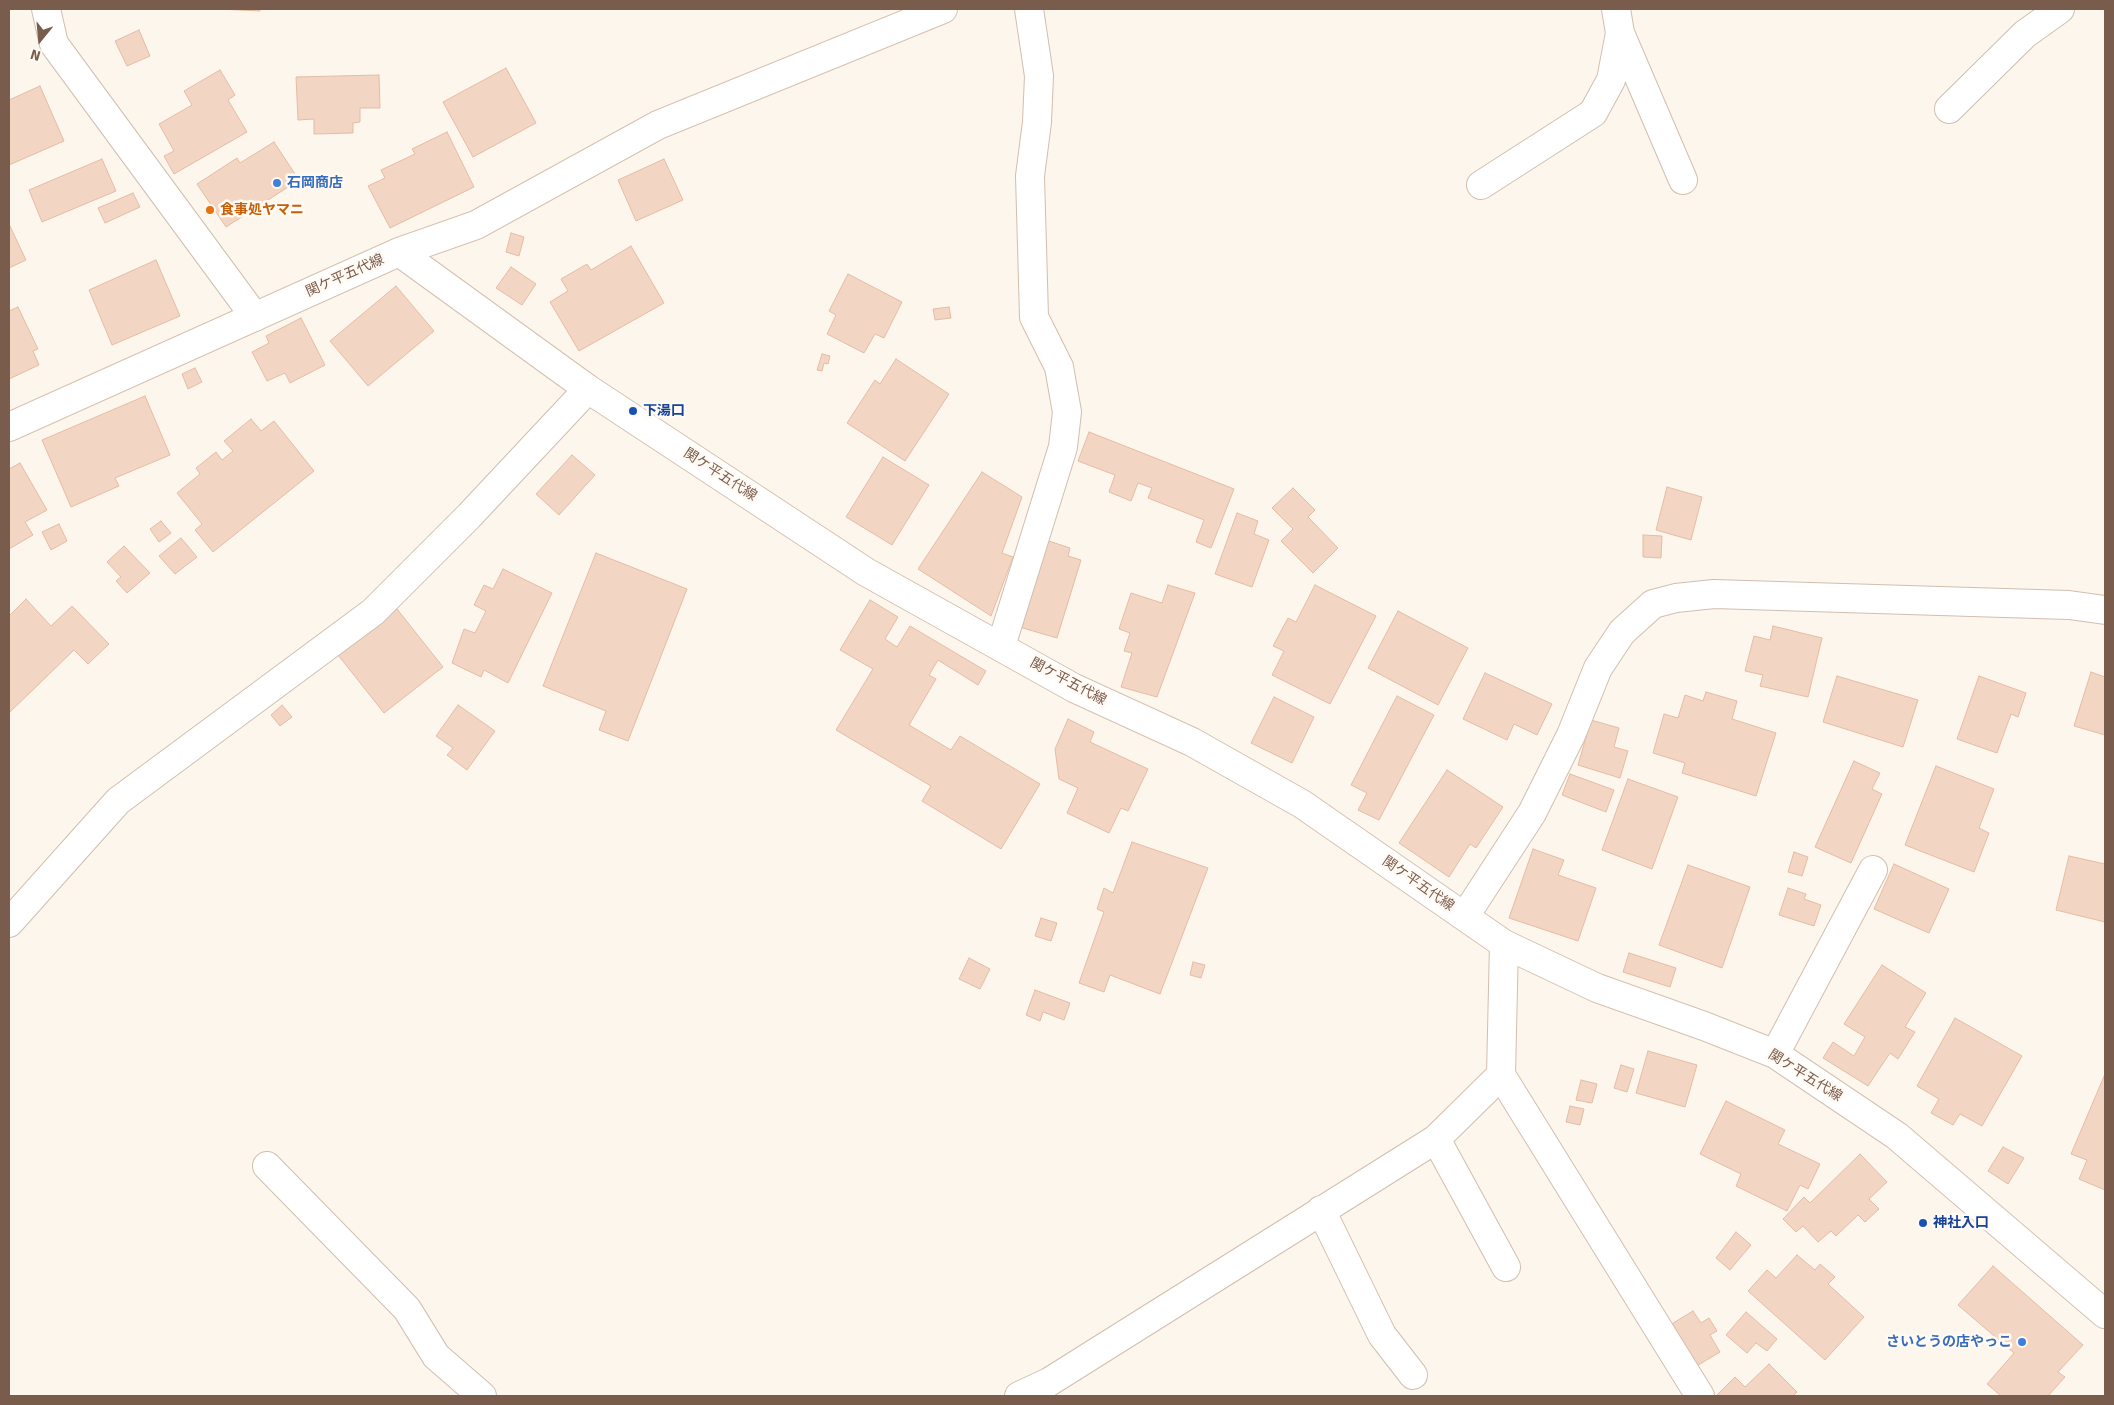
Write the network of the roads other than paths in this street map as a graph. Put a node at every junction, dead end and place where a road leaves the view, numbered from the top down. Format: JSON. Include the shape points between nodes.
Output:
{"nodes":[{"id":1,"x":46,"y":9,"type":"edge"},
{"id":2,"x":943,"y":9,"type":"edge"},
{"id":3,"x":1029,"y":9,"type":"edge"},
{"id":4,"x":2060,"y":9,"type":"edge"},
{"id":5,"x":1617,"y":15,"type":"edge"},
{"id":6,"x":1949,"y":109,"type":"dead end"},
{"id":7,"x":1683,"y":180,"type":"dead end"},
{"id":8,"x":1481,"y":185,"type":"dead end"},
{"id":9,"x":399,"y":252,"type":"junction"},
{"id":10,"x":255,"y":317,"type":"junction"},
{"id":11,"x":588,"y":389,"type":"junction"},
{"id":12,"x":9,"y":428,"type":"edge"},
{"id":13,"x":2105,"y":610,"type":"edge"},
{"id":14,"x":1001,"y":646,"type":"junction"},
{"id":15,"x":1873,"y":870,"type":"dead end"},
{"id":16,"x":1465,"y":916,"type":"junction"},
{"id":17,"x":9,"y":923,"type":"edge"},
{"id":18,"x":1504,"y":944,"type":"junction"},
{"id":19,"x":1774,"y":1054,"type":"junction"},
{"id":20,"x":1501,"y":1076,"type":"junction"},
{"id":21,"x":1436,"y":1139,"type":"junction"},
{"id":22,"x":267,"y":1166,"type":"dead end"},
{"id":23,"x":1321,"y":1210,"type":"junction"},
{"id":24,"x":1506,"y":1267,"type":"dead end"},
{"id":25,"x":2105,"y":1314,"type":"edge"},
{"id":26,"x":1413,"y":1375,"type":"dead end"},
{"id":27,"x":1052,"y":1389,"type":"edge"},
{"id":28,"x":482,"y":1396,"type":"edge"},
{"id":29,"x":1020,"y":1396,"type":"edge"},
{"id":30,"x":1700,"y":1396,"type":"edge"}],
"edges":[{"from":1,"to":10,"type":"street","via":[[54,44]]},
{"from":2,"to":9,"type":"street","via":[[658,125],[476,225]]},
{"from":3,"to":14,"type":"street","via":[[1038,76],[1037,122],[1030,176],[1034,317],[1059,367],[1066,412],[1063,447]]},
{"from":4,"to":6,"type":"street","via":[[2025,34]]},
{"from":5,"to":7,"type":"street"},
{"from":5,"to":8,"type":"street","via":[[1611,80],[1593,113]]},
{"from":9,"to":10,"type":"street","name":"関ケ平五代線"},
{"from":9,"to":11,"type":"street","name":"関ケ平五代線"},
{"from":10,"to":12,"type":"street","name":"関ケ平五代線"},
{"from":11,"to":14,"type":"street","name":"関ケ平五代線","via":[[866,572]]},
{"from":11,"to":17,"type":"street","via":[[373,612],[118,801]]},
{"from":13,"to":16,"type":"street","via":[[2069,605],[1714,594],[1653,604],[1622,632],[1598,668],[1571,735],[1532,813]]},
{"from":14,"to":16,"type":"street","name":"関ケ平五代線","via":[[1074,688],[1192,742],[1302,804]]},
{"from":15,"to":19,"type":"street"},
{"from":16,"to":18,"type":"street","name":"関ケ平五代線"},
{"from":18,"to":19,"type":"street","name":"関ケ平五代線","via":[[1597,988]]},
{"from":18,"to":20,"type":"street"},
{"from":19,"to":25,"type":"street","name":"関ケ平五代線","via":[[1897,1136]]},
{"from":20,"to":21,"type":"street"},
{"from":20,"to":30,"type":"street"},
{"from":21,"to":23,"type":"street"},
{"from":21,"to":24,"type":"street"},
{"from":22,"to":28,"type":"street","via":[[407,1310],[436,1356]]},
{"from":23,"to":26,"type":"street","via":[[1382,1336]]},
{"from":23,"to":27,"type":"street"},
{"from":27,"to":29,"type":"street"}]}
